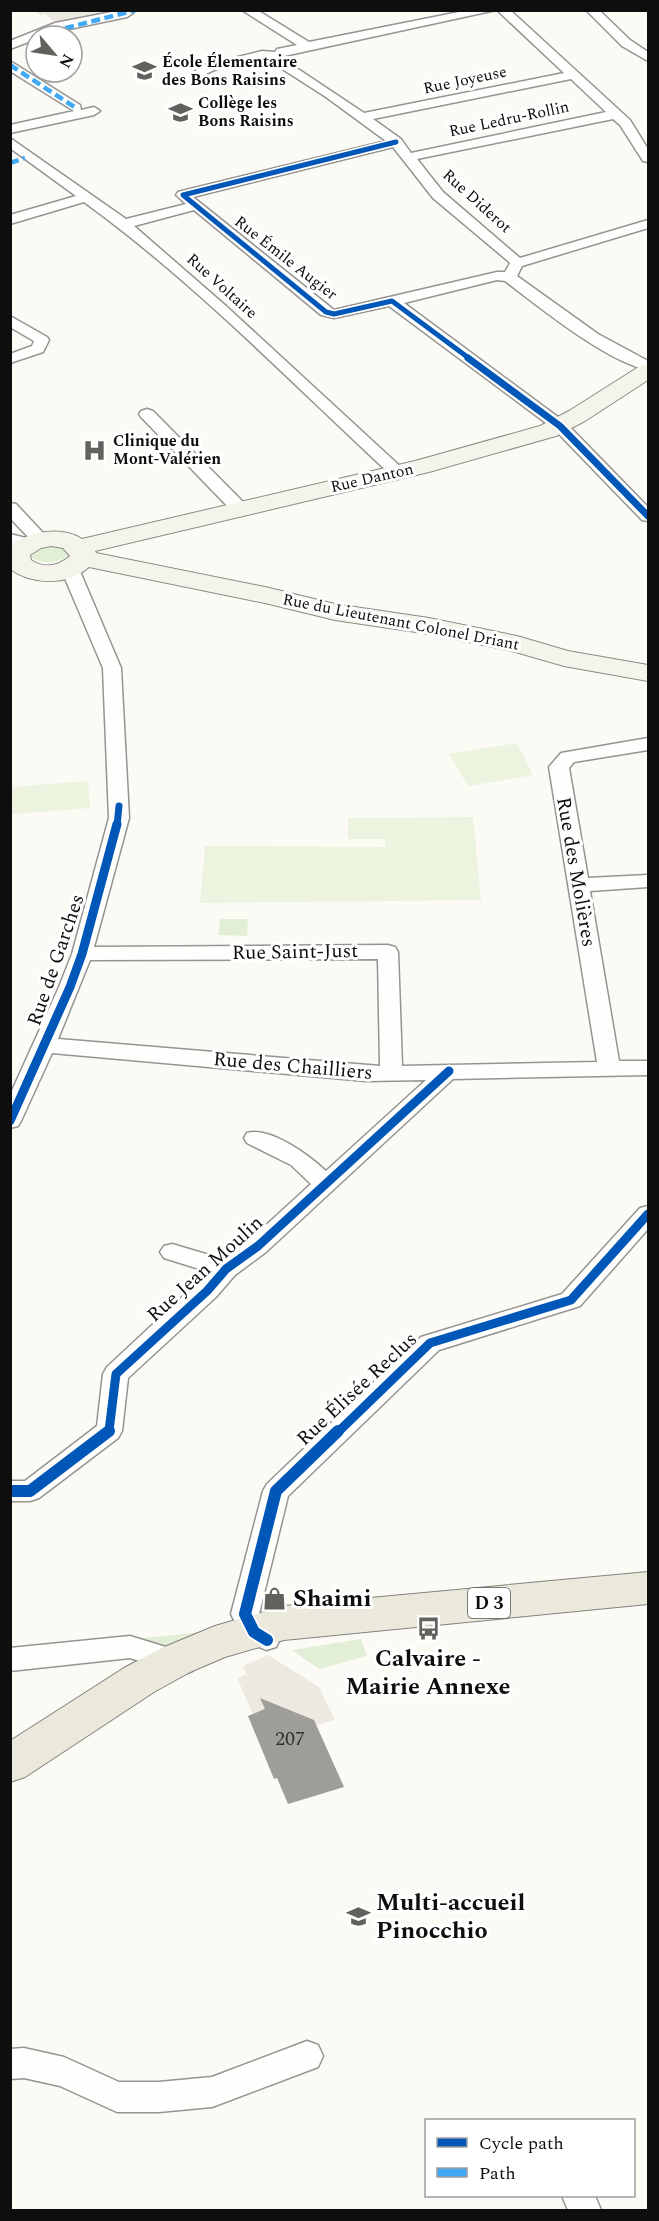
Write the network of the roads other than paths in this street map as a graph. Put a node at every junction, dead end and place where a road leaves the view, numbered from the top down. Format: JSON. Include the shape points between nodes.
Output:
{"nodes":[{"id":1,"x":248,"y":10,"type":"edge"},
{"id":2,"x":490,"y":10,"type":"edge"},
{"id":3,"x":503,"y":10,"type":"edge"},
{"id":4,"x":592,"y":10,"type":"edge"},
{"id":5,"x":415,"y":11,"type":"edge"},
{"id":6,"x":131,"y":12,"type":"edge"},
{"id":7,"x":430,"y":22,"type":"junction"},
{"id":8,"x":83,"y":24,"type":"edge"},
{"id":9,"x":648,"y":41,"type":"edge"},
{"id":10,"x":626,"y":43,"type":"junction"},
{"id":11,"x":307,"y":46,"type":"junction"},
{"id":12,"x":279,"y":54,"type":"junction"},
{"id":13,"x":648,"y":57,"type":"edge"},
{"id":14,"x":10,"y":65,"type":"edge"},
{"id":15,"x":197,"y":75,"type":"dead end"},
{"id":16,"x":573,"y":75,"type":"junction"},
{"id":17,"x":76,"y":108,"type":"dead end"},
{"id":18,"x":94,"y":111,"type":"dead end"},
{"id":19,"x":616,"y":114,"type":"junction"},
{"id":20,"x":363,"y":117,"type":"junction"},
{"id":21,"x":10,"y":129,"type":"edge"},
{"id":22,"x":10,"y":142,"type":"edge"},
{"id":23,"x":396,"y":142,"type":"junction"},
{"id":24,"x":409,"y":157,"type":"junction"},
{"id":25,"x":648,"y":158,"type":"edge"},
{"id":26,"x":85,"y":197,"type":"junction"},
{"id":27,"x":195,"y":206,"type":"junction"},
{"id":28,"x":10,"y":220,"type":"edge"},
{"id":29,"x":124,"y":224,"type":"junction"},
{"id":30,"x":648,"y":224,"type":"edge"},
{"id":31,"x":518,"y":263,"type":"junction"},
{"id":32,"x":509,"y":277,"type":"junction"},
{"id":33,"x":392,"y":301,"type":"junction"},
{"id":34,"x":10,"y":320,"type":"edge"},
{"id":35,"x":10,"y":359,"type":"edge"},
{"id":36,"x":648,"y":366,"type":"edge"},
{"id":37,"x":648,"y":371,"type":"edge"},
{"id":38,"x":147,"y":414,"type":"dead end"},
{"id":39,"x":560,"y":426,"type":"junction"},
{"id":40,"x":397,"y":472,"type":"junction"},
{"id":41,"x":240,"y":509,"type":"junction"},
{"id":42,"x":13,"y":511,"type":"edge"},
{"id":43,"x":648,"y":516,"type":"edge"},
{"id":44,"x":19,"y":551,"type":"edge"},
{"id":45,"x":78,"y":558,"type":"junction"},
{"id":46,"x":648,"y":673,"type":"edge"},
{"id":47,"x":648,"y":744,"type":"edge"},
{"id":48,"x":648,"y":881,"type":"edge"},
{"id":49,"x":580,"y":885,"type":"junction"},
{"id":50,"x":82,"y":954,"type":"junction"},
{"id":51,"x":45,"y":1045,"type":"junction"},
{"id":52,"x":648,"y":1068,"type":"edge"},
{"id":53,"x":609,"y":1070,"type":"junction"},
{"id":54,"x":449,"y":1071,"type":"junction"},
{"id":55,"x":391,"y":1072,"type":"junction"},
{"id":56,"x":10,"y":1121,"type":"edge"},
{"id":57,"x":255,"y":1138,"type":"dead end"},
{"id":58,"x":326,"y":1184,"type":"junction"},
{"id":59,"x":648,"y":1214,"type":"edge"},
{"id":60,"x":172,"y":1252,"type":"dead end"},
{"id":61,"x":226,"y":1269,"type":"junction"},
{"id":62,"x":10,"y":1491,"type":"edge"},
{"id":63,"x":648,"y":1588,"type":"edge"},
{"id":64,"x":260,"y":1636,"type":"junction"},
{"id":65,"x":10,"y":1660,"type":"edge"},
{"id":66,"x":185,"y":1664,"type":"junction"},
{"id":67,"x":10,"y":1764,"type":"edge"},
{"id":68,"x":307,"y":2056,"type":"dead end"},
{"id":69,"x":10,"y":2064,"type":"edge"}],
"edges":[{"from":1,"to":11,"type":"street"},
{"from":2,"to":7,"type":"street"},
{"from":3,"to":16,"type":"street"},
{"from":4,"to":10,"type":"street"},
{"from":5,"to":7,"type":"street"},
{"from":6,"to":8,"type":"street"},
{"from":7,"to":11,"type":"street"},
{"from":9,"to":10,"type":"street"},
{"from":10,"to":13,"type":"street"},
{"from":11,"to":12,"type":"street"},
{"from":12,"to":15,"type":"street","via":[[205,69]]},
{"from":12,"to":20,"type":"street","name":"Rue Diderot","via":[[277,60]]},
{"from":14,"to":17,"type":"street"},
{"from":16,"to":19,"type":"street"},
{"from":16,"to":20,"type":"street","name":"Rue Joyeuse"},
{"from":18,"to":21,"type":"street"},
{"from":19,"to":24,"type":"street","name":"Rue Ledru-Rollin"},
{"from":19,"to":25,"type":"street"},
{"from":20,"to":23,"type":"street","name":"Rue Diderot"},
{"from":22,"to":26,"type":"street","name":"Rue Voltaire"},
{"from":23,"to":24,"type":"street","name":"Rue Diderot"},
{"from":23,"to":27,"type":"street","via":[[183,195]]},
{"from":24,"to":31,"type":"street","name":"Rue Diderot","via":[[438,195]]},
{"from":26,"to":28,"type":"street"},
{"from":26,"to":29,"type":"street","name":"Rue Voltaire"},
{"from":27,"to":29,"type":"street"},
{"from":27,"to":33,"type":"street","name":"Rue Émile Augier","via":[[326,312],[333,314]]},
{"from":29,"to":40,"type":"street","name":"Rue Voltaire"},
{"from":30,"to":31,"type":"street"},
{"from":31,"to":32,"type":"street"},
{"from":32,"to":33,"type":"street","name":"Rue Émile Augier","via":[[497,276]]},
{"from":32,"to":36,"type":"street","via":[[605,346]]},
{"from":33,"to":39,"type":"street"},
{"from":34,"to":35,"type":"street","via":[[42,340],[38,349]]},
{"from":37,"to":39,"type":"street","name":"Rue Danton"},
{"from":38,"to":41,"type":"street"},
{"from":39,"to":40,"type":"street","name":"Rue Danton"},
{"from":39,"to":43,"type":"street"},
{"from":40,"to":41,"type":"street","name":"Rue Danton"},
{"from":41,"to":45,"type":"street","name":"Rue Danton"},
{"from":42,"to":44,"type":"street"},
{"from":44,"to":45,"type":"street","name":"Rue du Lieutenant Colonel Driant","via":[[63,540]]},
{"from":44,"to":45,"type":"street","via":[[26,569],[41,573]]},
{"from":45,"to":46,"type":"street","name":"Rue du Lieutenant Colonel Driant"},
{"from":45,"to":50,"type":"street","name":"Rue de Garches","via":[[112,668],[119,806]]},
{"from":47,"to":49,"type":"street","name":"Rue des Molières","via":[[568,757],[559,767]]},
{"from":48,"to":49,"type":"street"},
{"from":49,"to":53,"type":"street","name":"Rue des Molières"},
{"from":50,"to":51,"type":"street","name":"Rue de Garches"},
{"from":50,"to":55,"type":"street","name":"Rue Saint-Just","via":[[388,952]]},
{"from":51,"to":55,"type":"street","name":"Rue des Chailliers","via":[[366,1074]]},
{"from":51,"to":56,"type":"street","name":"Rue de Garches"},
{"from":52,"to":53,"type":"street","name":"Rue des Chailliers"},
{"from":53,"to":54,"type":"street","name":"Rue des Chailliers"},
{"from":54,"to":55,"type":"street","name":"Rue des Chailliers"},
{"from":54,"to":58,"type":"street","name":"Rue Jean Moulin"},
{"from":57,"to":58,"type":"street","via":[[299,1159]]},
{"from":58,"to":61,"type":"street","name":"Rue Jean Moulin","via":[[258,1246]]},
{"from":59,"to":64,"type":"street","name":"Rue Élisée Reclus","via":[[571,1300],[430,1343],[276,1491],[245,1614]]},
{"from":60,"to":61,"type":"street","name":"Rue Jean Moulin"},
{"from":61,"to":62,"type":"street","name":"Rue Jean Moulin","via":[[116,1374],[109,1431],[30,1491]]},
{"from":63,"to":64,"type":"main road","number":"D 3","via":[[330,1619]]},
{"from":64,"to":66,"type":"main road","number":"D 3","via":[[215,1643]]},
{"from":65,"to":66,"type":"street","via":[[130,1647]]},
{"from":66,"to":67,"type":"main road","number":"D 3","via":[[140,1703],[87,1729],[47,1742]]},
{"from":68,"to":69,"type":"street","via":[[212,2092],[159,2097],[117,2097],[64,2072],[24,2063]]}]}
